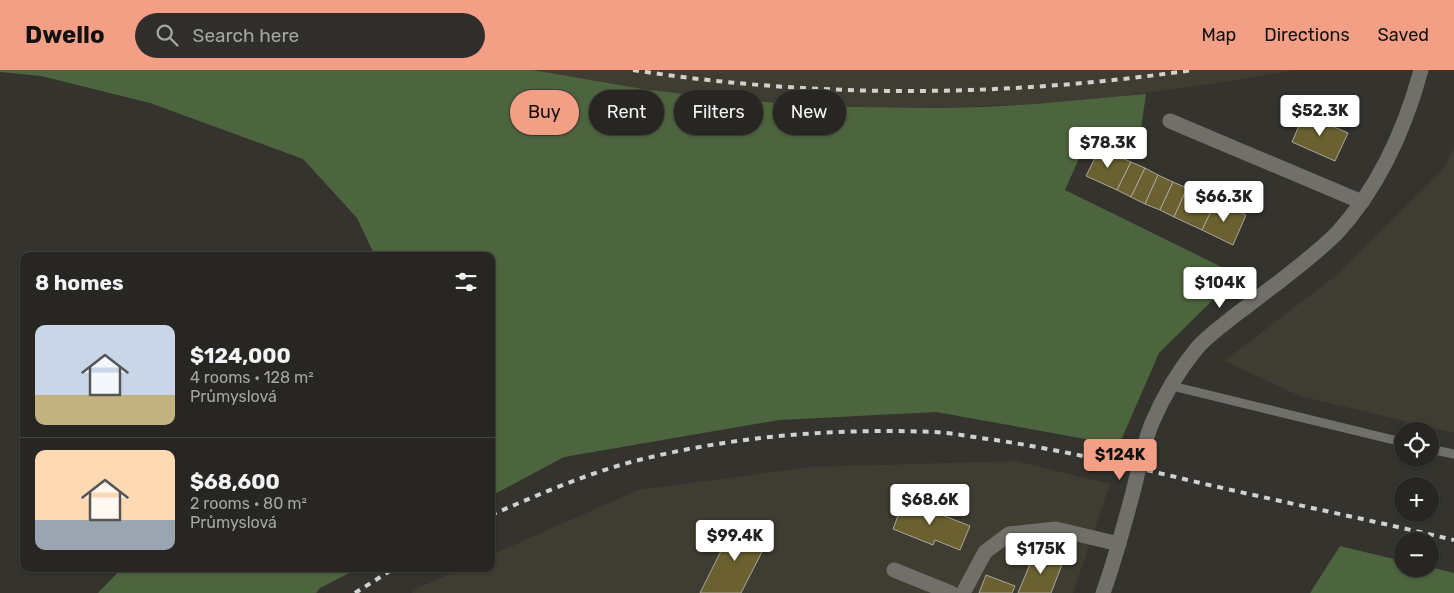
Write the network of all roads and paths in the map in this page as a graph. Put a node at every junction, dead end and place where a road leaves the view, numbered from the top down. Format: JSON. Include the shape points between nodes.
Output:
{"nodes":[{"id":1,"x":1421,"y":70,"type":"edge"},
{"id":2,"x":1170,"y":121,"type":"dead end"},
{"id":3,"x":1362,"y":202,"type":"junction"},
{"id":4,"x":1172,"y":386,"type":"junction"},
{"id":5,"x":1394,"y":440,"type":"edge"},
{"id":6,"x":1439,"y":451,"type":"edge"},
{"id":7,"x":1454,"y":454,"type":"edge"},
{"id":8,"x":1119,"y":544,"type":"junction"},
{"id":9,"x":894,"y":570,"type":"dead end"},
{"id":10,"x":950,"y":593,"type":"edge"},
{"id":11,"x":962,"y":593,"type":"edge"},
{"id":12,"x":1102,"y":593,"type":"edge"}],
"edges":[{"from":1,"to":3,"type":"street","via":[[1395,142]]},
{"from":2,"to":3,"type":"street"},
{"from":3,"to":4,"type":"street","via":[[1316,253],[1198,347]]},
{"from":4,"to":5,"type":"lane"},
{"from":4,"to":8,"type":"street","via":[[1152,422]]},
{"from":6,"to":7,"type":"lane"},
{"from":8,"to":11,"type":"street","via":[[1056,529],[1009,534],[985,552]]},
{"from":8,"to":12,"type":"street"},
{"from":9,"to":10,"type":"street"}]}
